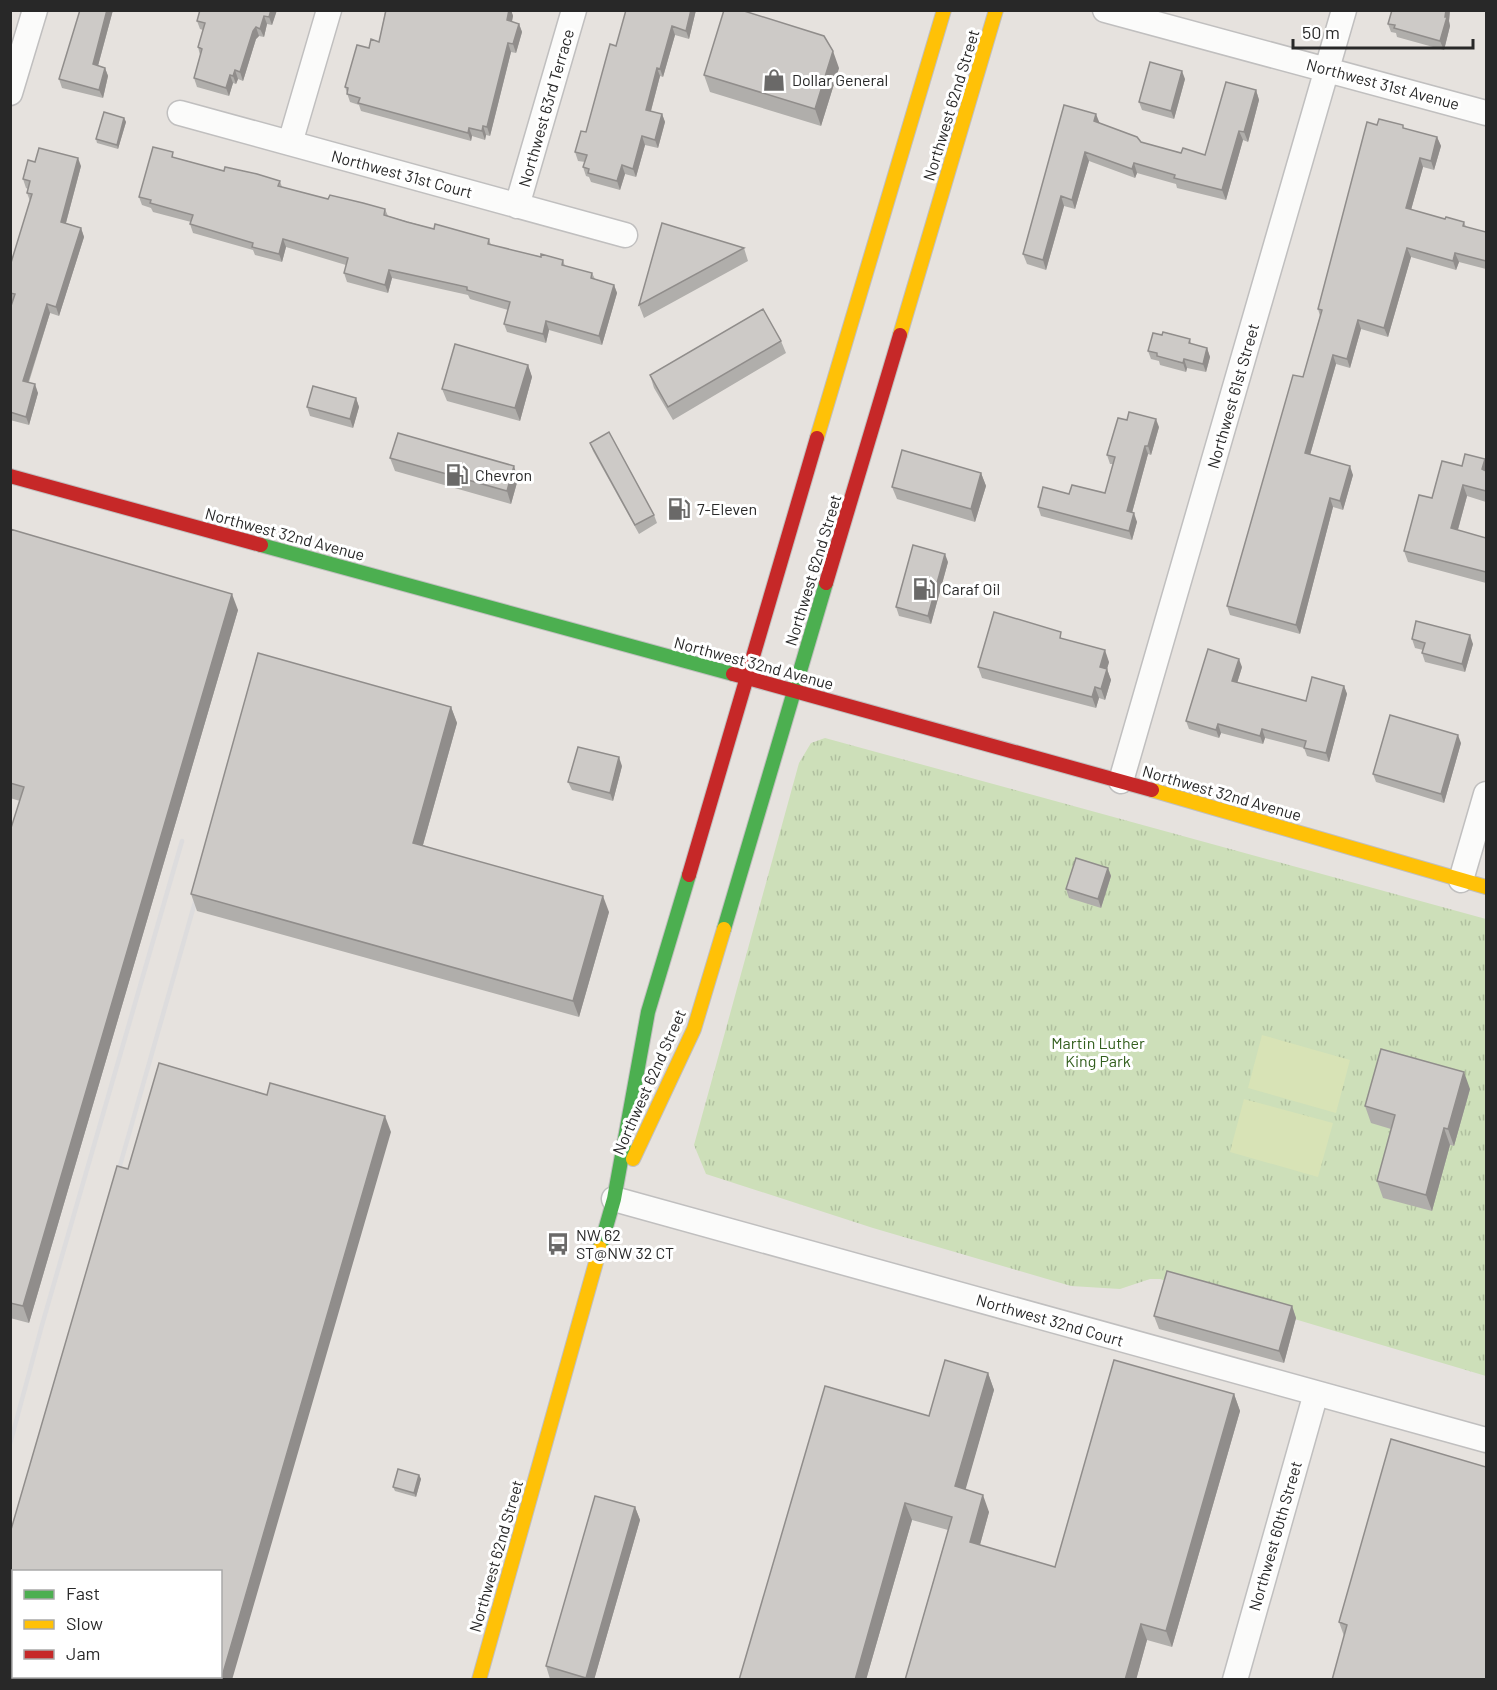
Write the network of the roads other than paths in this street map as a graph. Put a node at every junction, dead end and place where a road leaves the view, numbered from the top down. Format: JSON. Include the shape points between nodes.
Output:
{"nodes":[{"id":1,"x":35,"y":10,"type":"edge"},
{"id":2,"x":329,"y":10,"type":"edge"},
{"id":3,"x":574,"y":10,"type":"edge"},
{"id":4,"x":944,"y":10,"type":"edge"},
{"id":5,"x":996,"y":10,"type":"edge"},
{"id":6,"x":1105,"y":10,"type":"edge"},
{"id":7,"x":1344,"y":10,"type":"edge"},
{"id":8,"x":1327,"y":68,"type":"junction"},
{"id":9,"x":10,"y":93,"type":"edge"},
{"id":10,"x":180,"y":113,"type":"dead end"},
{"id":11,"x":1486,"y":113,"type":"edge"},
{"id":12,"x":290,"y":143,"type":"junction"},
{"id":13,"x":517,"y":206,"type":"junction"},
{"id":14,"x":625,"y":236,"type":"dead end"},
{"id":15,"x":10,"y":476,"type":"edge"},
{"id":16,"x":748,"y":679,"type":"junction"},
{"id":17,"x":794,"y":692,"type":"junction"},
{"id":18,"x":1122,"y":781,"type":"junction"},
{"id":19,"x":1486,"y":794,"type":"edge"},
{"id":20,"x":1461,"y":880,"type":"junction"},
{"id":21,"x":1486,"y":886,"type":"edge"},
{"id":22,"x":614,"y":1199,"type":"junction"},
{"id":23,"x":1316,"y":1394,"type":"junction"},
{"id":24,"x":1486,"y":1440,"type":"edge"},
{"id":25,"x":479,"y":1680,"type":"edge"},
{"id":26,"x":1235,"y":1680,"type":"edge"}],
"edges":[{"from":1,"to":9,"type":"street"},
{"from":2,"to":12,"type":"street"},
{"from":3,"to":13,"type":"street","name":"Northwest 63rd Terrace"},
{"from":4,"to":16,"type":"main road","name":"Northwest 62nd Street"},
{"from":5,"to":17,"type":"main road","name":"Northwest 62nd Street"},
{"from":6,"to":8,"type":"street","name":"Northwest 31st Avenue"},
{"from":7,"to":8,"type":"street","name":"Northwest 61st Street"},
{"from":8,"to":11,"type":"street","name":"Northwest 31st Avenue"},
{"from":8,"to":18,"type":"street","name":"Northwest 61st Street"},
{"from":10,"to":12,"type":"street","name":"Northwest 31st Court"},
{"from":12,"to":13,"type":"street","name":"Northwest 31st Court"},
{"from":13,"to":14,"type":"street","name":"Northwest 31st Court"},
{"from":15,"to":16,"type":"main road","name":"Northwest 32nd Avenue"},
{"from":16,"to":17,"type":"main road","name":"Northwest 32nd Avenue"},
{"from":16,"to":22,"type":"main road","name":"Northwest 62nd Street","via":[[648,1012]]},
{"from":17,"to":18,"type":"main road","name":"Northwest 32nd Avenue"},
{"from":17,"to":22,"type":"main road","name":"Northwest 62nd Street","via":[[694,1029]]},
{"from":18,"to":20,"type":"main road","name":"Northwest 32nd Avenue"},
{"from":19,"to":20,"type":"street"},
{"from":20,"to":21,"type":"main road","name":"Northwest 32nd Avenue"},
{"from":22,"to":23,"type":"street","name":"Northwest 32nd Court"},
{"from":22,"to":25,"type":"main road","name":"Northwest 62nd Street"},
{"from":23,"to":24,"type":"street","name":"Northwest 32nd Court"},
{"from":23,"to":26,"type":"street","name":"Northwest 60th Street"}]}
